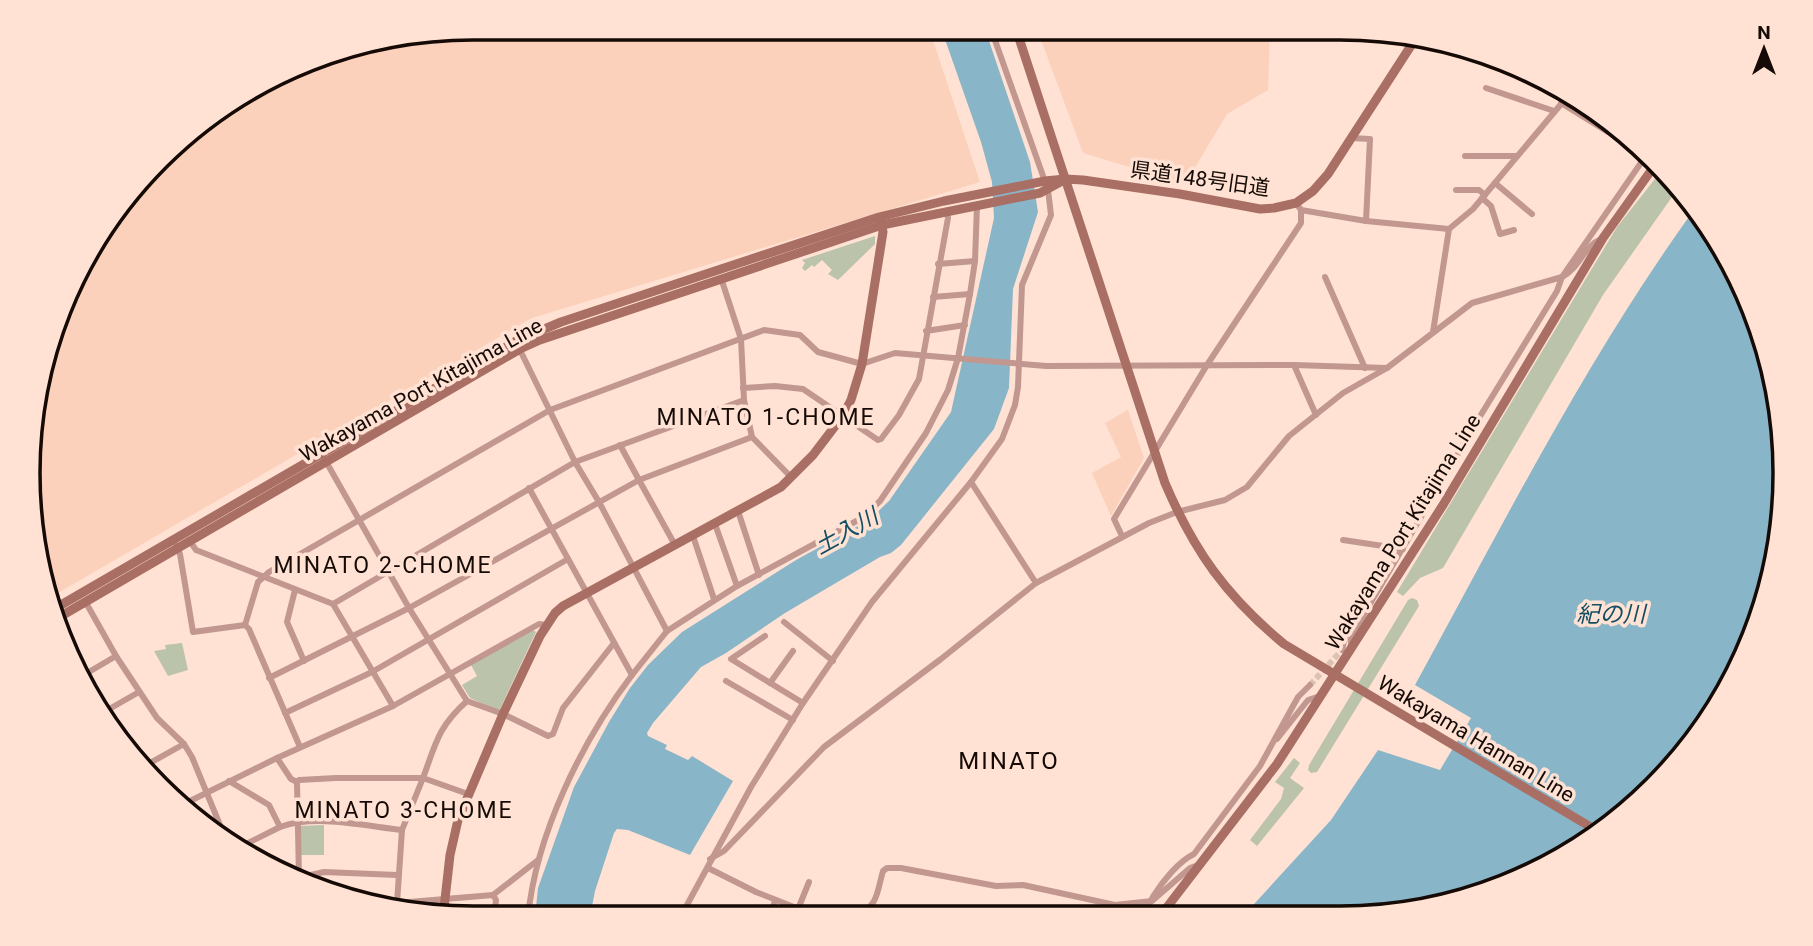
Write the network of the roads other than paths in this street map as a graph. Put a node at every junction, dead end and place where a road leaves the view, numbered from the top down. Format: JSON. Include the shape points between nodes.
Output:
{"nodes":[{"id":1,"x":995,"y":40,"type":"edge"},
{"id":2,"x":1020,"y":40,"type":"edge"},
{"id":3,"x":1410,"y":47,"type":"edge"},
{"id":4,"x":1486,"y":88,"type":"dead end"},
{"id":5,"x":1561,"y":103,"type":"joint"},
{"id":6,"x":1554,"y":111,"type":"junction"},
{"id":7,"x":1594,"y":123,"type":"edge"},
{"id":8,"x":1351,"y":138,"type":"junction"},
{"id":9,"x":1465,"y":156,"type":"dead end"},
{"id":10,"x":1517,"y":156,"type":"junction"},
{"id":11,"x":1641,"y":163,"type":"edge"},
{"id":12,"x":1650,"y":172,"type":"edge"},
{"id":13,"x":1065,"y":179,"type":"junction"},
{"id":14,"x":1495,"y":183,"type":"junction"},
{"id":15,"x":1043,"y":187,"type":"junction"},
{"id":16,"x":1456,"y":190,"type":"dead end"},
{"id":17,"x":1483,"y":196,"type":"junction"},
{"id":18,"x":987,"y":198,"type":"junction"},
{"id":19,"x":977,"y":205,"type":"junction"},
{"id":20,"x":1298,"y":206,"type":"junction"},
{"id":21,"x":947,"y":211,"type":"junction"},
{"id":22,"x":1532,"y":214,"type":"dead end"},
{"id":23,"x":881,"y":221,"type":"junction"},
{"id":24,"x":1366,"y":222,"type":"junction"},
{"id":25,"x":1448,"y":229,"type":"junction"},
{"id":26,"x":1514,"y":230,"type":"dead end"},
{"id":27,"x":1603,"y":238,"type":"junction"},
{"id":28,"x":975,"y":261,"type":"junction"},
{"id":29,"x":939,"y":264,"type":"junction"},
{"id":30,"x":720,"y":274,"type":"junction"},
{"id":31,"x":1325,"y":277,"type":"dead end"},
{"id":32,"x":1562,"y":277,"type":"junction"},
{"id":33,"x":970,"y":294,"type":"junction"},
{"id":34,"x":933,"y":298,"type":"junction"},
{"id":35,"x":965,"y":325,"type":"junction"},
{"id":36,"x":926,"y":331,"type":"junction"},
{"id":37,"x":1433,"y":332,"type":"junction"},
{"id":38,"x":741,"y":339,"type":"junction"},
{"id":39,"x":518,"y":345,"type":"junction"},
{"id":40,"x":922,"y":356,"type":"junction"},
{"id":41,"x":960,"y":359,"type":"junction"},
{"id":42,"x":862,"y":364,"type":"junction"},
{"id":43,"x":1016,"y":364,"type":"junction"},
{"id":44,"x":1126,"y":364,"type":"junction"},
{"id":45,"x":1208,"y":365,"type":"junction"},
{"id":46,"x":1294,"y":365,"type":"junction"},
{"id":47,"x":1365,"y":368,"type":"junction"},
{"id":48,"x":1387,"y":368,"type":"junction"},
{"id":49,"x":743,"y":388,"type":"junction"},
{"id":50,"x":744,"y":400,"type":"junction"},
{"id":51,"x":550,"y":410,"type":"junction"},
{"id":52,"x":1316,"y":415,"type":"junction"},
{"id":53,"x":842,"y":417,"type":"junction"},
{"id":54,"x":752,"y":437,"type":"junction"},
{"id":55,"x":620,"y":445,"type":"junction"},
{"id":56,"x":1154,"y":452,"type":"junction"},
{"id":57,"x":324,"y":458,"type":"junction"},
{"id":58,"x":575,"y":462,"type":"junction"},
{"id":59,"x":791,"y":477,"type":"junction"},
{"id":60,"x":639,"y":480,"type":"junction"},
{"id":61,"x":971,"y":482,"type":"junction"},
{"id":62,"x":529,"y":488,"type":"junction"},
{"id":63,"x":599,"y":502,"type":"junction"},
{"id":64,"x":738,"y":511,"type":"junction"},
{"id":65,"x":1177,"y":512,"type":"junction"},
{"id":66,"x":360,"y":521,"type":"junction"},
{"id":67,"x":715,"y":524,"type":"junction"},
{"id":68,"x":551,"y":528,"type":"junction"},
{"id":69,"x":693,"y":536,"type":"junction"},
{"id":70,"x":1122,"y":536,"type":"junction"},
{"id":71,"x":187,"y":537,"type":"junction"},
{"id":72,"x":1343,"y":540,"type":"dead end"},
{"id":73,"x":176,"y":544,"type":"junction"},
{"id":74,"x":675,"y":545,"type":"junction"},
{"id":75,"x":1403,"y":549,"type":"junction"},
{"id":76,"x":568,"y":559,"type":"junction"},
{"id":77,"x":634,"y":567,"type":"junction"},
{"id":78,"x":389,"y":570,"type":"junction"},
{"id":79,"x":759,"y":575,"type":"junction"},
{"id":80,"x":263,"y":578,"type":"junction"},
{"id":81,"x":1036,"y":583,"type":"junction"},
{"id":82,"x":737,"y":586,"type":"junction"},
{"id":83,"x":295,"y":590,"type":"junction"},
{"id":84,"x":587,"y":593,"type":"junction"},
{"id":85,"x":83,"y":598,"type":"junction"},
{"id":86,"x":715,"y":599,"type":"junction"},
{"id":87,"x":333,"y":604,"type":"junction"},
{"id":88,"x":61,"y":606,"type":"edge"},
{"id":89,"x":410,"y":608,"type":"junction"},
{"id":90,"x":63,"y":613,"type":"edge"},
{"id":91,"x":784,"y":622,"type":"dead end"},
{"id":92,"x":245,"y":625,"type":"junction"},
{"id":93,"x":547,"y":625,"type":"junction"},
{"id":94,"x":667,"y":631,"type":"junction"},
{"id":95,"x":765,"y":635,"type":"dead end"},
{"id":96,"x":352,"y":638,"type":"junction"},
{"id":97,"x":429,"y":639,"type":"junction"},
{"id":98,"x":614,"y":643,"type":"junction"},
{"id":99,"x":1347,"y":650,"type":"junction"},
{"id":100,"x":793,"y":651,"type":"dead end"},
{"id":101,"x":116,"y":656,"type":"junction"},
{"id":102,"x":304,"y":661,"type":"junction"},
{"id":103,"x":832,"y":661,"type":"junction"},
{"id":104,"x":89,"y":672,"type":"edge"},
{"id":105,"x":372,"y":672,"type":"junction"},
{"id":106,"x":450,"y":672,"type":"junction"},
{"id":107,"x":632,"y":675,"type":"junction"},
{"id":108,"x":1335,"y":675,"type":"junction"},
{"id":109,"x":269,"y":678,"type":"junction"},
{"id":110,"x":726,"y":681,"type":"dead end"},
{"id":111,"x":770,"y":683,"type":"junction"},
{"id":112,"x":1310,"y":685,"type":"tunnel mouth"},
{"id":113,"x":139,"y":692,"type":"junction"},
{"id":114,"x":1321,"y":696,"type":"junction"},
{"id":115,"x":467,"y":701,"type":"junction"},
{"id":116,"x":803,"y":703,"type":"junction"},
{"id":117,"x":393,"y":706,"type":"junction"},
{"id":118,"x":110,"y":708,"type":"edge"},
{"id":119,"x":285,"y":713,"type":"junction"},
{"id":120,"x":503,"y":714,"type":"junction"},
{"id":121,"x":793,"y":720,"type":"junction"},
{"id":122,"x":1275,"y":741,"type":"junction"},
{"id":123,"x":184,"y":744,"type":"junction"},
{"id":124,"x":300,"y":747,"type":"junction"},
{"id":125,"x":277,"y":758,"type":"junction"},
{"id":126,"x":152,"y":762,"type":"edge"},
{"id":127,"x":423,"y":778,"type":"junction"},
{"id":128,"x":229,"y":782,"type":"junction"},
{"id":129,"x":297,"y":782,"type":"junction"},
{"id":130,"x":207,"y":791,"type":"junction"},
{"id":131,"x":468,"y":794,"type":"junction"},
{"id":132,"x":191,"y":800,"type":"edge"},
{"id":133,"x":296,"y":821,"type":"junction"},
{"id":134,"x":219,"y":823,"type":"edge"},
{"id":135,"x":1589,"y":826,"type":"edge"},
{"id":136,"x":280,"y":827,"type":"junction"},
{"id":137,"x":402,"y":830,"type":"junction"},
{"id":138,"x":249,"y":843,"type":"edge"},
{"id":139,"x":540,"y":858,"type":"junction"},
{"id":140,"x":710,"y":859,"type":"junction"},
{"id":141,"x":1202,"y":863,"type":"junction"},
{"id":142,"x":708,"y":868,"type":"junction"},
{"id":143,"x":298,"y":869,"type":"edge"},
{"id":144,"x":312,"y":875,"type":"edge"},
{"id":145,"x":397,"y":875,"type":"junction"},
{"id":146,"x":808,"y":882,"type":"dead end"},
{"id":147,"x":493,"y":895,"type":"junction"},
{"id":148,"x":396,"y":898,"type":"edge"},
{"id":149,"x":445,"y":900,"type":"junction"},
{"id":150,"x":775,"y":900,"type":"junction"},
{"id":151,"x":1152,"y":901,"type":"junction"},
{"id":152,"x":416,"y":902,"type":"edge"},
{"id":153,"x":444,"y":905,"type":"edge"},
{"id":154,"x":495,"y":906,"type":"edge"},
{"id":155,"x":529,"y":906,"type":"edge"},
{"id":156,"x":687,"y":906,"type":"edge"},
{"id":157,"x":774,"y":906,"type":"edge"},
{"id":158,"x":790,"y":906,"type":"edge"},
{"id":159,"x":799,"y":906,"type":"edge"},
{"id":160,"x":872,"y":906,"type":"edge"},
{"id":161,"x":1148,"y":906,"type":"edge"},
{"id":162,"x":1168,"y":906,"type":"edge"}],
"edges":[{"from":1,"to":15,"type":"street"},
{"from":2,"to":13,"type":"main road"},
{"from":3,"to":8,"type":"main road","name":"県道148号旧道"},
{"from":4,"to":6,"type":"street"},
{"from":5,"to":6,"type":"street"},
{"from":5,"to":7,"type":"street"},
{"from":6,"to":10,"type":"street"},
{"from":8,"to":20,"type":"main road","name":"県道148号旧道","via":[[1328,174]]},
{"from":8,"to":24,"type":"street","via":[[1370,139]]},
{"from":9,"to":10,"type":"street"},
{"from":10,"to":14,"type":"street"},
{"from":11,"to":32,"type":"street"},
{"from":12,"to":27,"type":"main road","name":"Wakayama Port Kitajima Line"},
{"from":13,"to":15,"type":"main road"},
{"from":13,"to":20,"type":"main road","name":"県道148号旧道","via":[[1260,209]]},
{"from":13,"to":44,"type":"main road","name":"Wakayama Port Kitajima Line"},
{"from":14,"to":17,"type":"street"},
{"from":14,"to":22,"type":"street"},
{"from":15,"to":18,"type":"main road"},
{"from":15,"to":43,"type":"street","via":[[1051,215],[1021,292]]},
{"from":16,"to":17,"type":"street","via":[[1479,190]]},
{"from":17,"to":25,"type":"street"},
{"from":17,"to":26,"type":"street","via":[[1500,234]]},
{"from":18,"to":19,"type":"main road","name":"Wakayama Port Kitajima Line"},
{"from":18,"to":23,"type":"main road","name":"Wakayama Port Kitajima Line","via":[[934,203]]},
{"from":19,"to":21,"type":"main road","name":"Wakayama Port Kitajima Line"},
{"from":19,"to":28,"type":"street"},
{"from":20,"to":24,"type":"street"},
{"from":20,"to":45,"type":"street","via":[[1301,223]]},
{"from":21,"to":23,"type":"main road","name":"Wakayama Port Kitajima Line"},
{"from":21,"to":29,"type":"street"},
{"from":23,"to":30,"type":"main road","name":"Wakayama Port Kitajima Line"},
{"from":23,"to":42,"type":"main road"},
{"from":24,"to":25,"type":"street"},
{"from":25,"to":37,"type":"street"},
{"from":27,"to":32,"type":"street"},
{"from":27,"to":99,"type":"main road","name":"Wakayama Port Kitajima Line","via":[[1443,505]]},
{"from":28,"to":29,"type":"street"},
{"from":28,"to":33,"type":"street"},
{"from":29,"to":34,"type":"street"},
{"from":30,"to":38,"type":"street"},
{"from":30,"to":39,"type":"main road","name":"Wakayama Port Kitajima Line"},
{"from":31,"to":47,"type":"street"},
{"from":32,"to":37,"type":"street","via":[[1472,303]]},
{"from":32,"to":75,"type":"street"},
{"from":33,"to":34,"type":"street"},
{"from":33,"to":35,"type":"street"},
{"from":34,"to":36,"type":"street"},
{"from":35,"to":36,"type":"street"},
{"from":35,"to":41,"type":"street"},
{"from":36,"to":40,"type":"street"},
{"from":37,"to":48,"type":"street"},
{"from":38,"to":42,"type":"street","via":[[774,330],[800,335],[818,352]]},
{"from":38,"to":49,"type":"street"},
{"from":38,"to":51,"type":"street"},
{"from":39,"to":51,"type":"street"},
{"from":39,"to":57,"type":"main road","name":"Wakayama Port Kitajima Line"},
{"from":40,"to":41,"type":"street"},
{"from":40,"to":42,"type":"street","via":[[895,353]]},
{"from":40,"to":53,"type":"street","via":[[912,394],[881,439]]},
{"from":41,"to":43,"type":"street"},
{"from":41,"to":79,"type":"street","via":[[926,433],[880,501],[862,518]]},
{"from":42,"to":53,"type":"main road"},
{"from":43,"to":44,"type":"street"},
{"from":43,"to":61,"type":"street","via":[[1018,387],[1009,423]]},
{"from":44,"to":45,"type":"street"},
{"from":44,"to":56,"type":"main road","name":"Wakayama Port Kitajima Line"},
{"from":45,"to":46,"type":"street"},
{"from":45,"to":56,"type":"street"},
{"from":46,"to":47,"type":"street"},
{"from":46,"to":52,"type":"street"},
{"from":47,"to":48,"type":"street"},
{"from":48,"to":52,"type":"street"},
{"from":49,"to":50,"type":"street"},
{"from":49,"to":53,"type":"street","via":[[803,389]]},
{"from":50,"to":54,"type":"street"},
{"from":50,"to":55,"type":"street"},
{"from":51,"to":58,"type":"street"},
{"from":51,"to":66,"type":"street"},
{"from":52,"to":65,"type":"street","via":[[1289,436],[1247,487],[1225,500]]},
{"from":53,"to":59,"type":"main road"},
{"from":54,"to":59,"type":"street"},
{"from":54,"to":60,"type":"street"},
{"from":55,"to":58,"type":"street"},
{"from":55,"to":60,"type":"street"},
{"from":56,"to":65,"type":"main road","name":"Wakayama Port Kitajima Line"},
{"from":56,"to":70,"type":"street","via":[[1114,519]]},
{"from":57,"to":66,"type":"street"},
{"from":57,"to":71,"type":"main road","name":"Wakayama Port Kitajima Line"},
{"from":58,"to":62,"type":"street"},
{"from":58,"to":63,"type":"street"},
{"from":59,"to":64,"type":"main road"},
{"from":60,"to":63,"type":"street"},
{"from":60,"to":74,"type":"street"},
{"from":61,"to":81,"type":"street"},
{"from":61,"to":103,"type":"street","via":[[872,602]]},
{"from":62,"to":68,"type":"street"},
{"from":62,"to":78,"type":"street"},
{"from":63,"to":68,"type":"street"},
{"from":63,"to":77,"type":"street"},
{"from":64,"to":67,"type":"main road"},
{"from":64,"to":79,"type":"street"},
{"from":65,"to":70,"type":"street"},
{"from":65,"to":108,"type":"main road","name":"Wakayama Port Kitajima Line","via":[[1199,552],[1252,617]]},
{"from":66,"to":78,"type":"street"},
{"from":66,"to":80,"type":"street"},
{"from":67,"to":69,"type":"main road"},
{"from":67,"to":82,"type":"street"},
{"from":68,"to":76,"type":"street"},
{"from":68,"to":89,"type":"street"},
{"from":69,"to":74,"type":"main road"},
{"from":69,"to":86,"type":"street"},
{"from":70,"to":81,"type":"street"},
{"from":71,"to":73,"type":"main road","name":"Wakayama Port Kitajima Line"},
{"from":71,"to":80,"type":"street","via":[[196,550]]},
{"from":72,"to":75,"type":"street"},
{"from":73,"to":85,"type":"main road","name":"Wakayama Port Kitajima Line"},
{"from":73,"to":92,"type":"street","via":[[193,632]]},
{"from":74,"to":77,"type":"main road"},
{"from":75,"to":99,"type":"street"},
{"from":76,"to":84,"type":"street"},
{"from":76,"to":97,"type":"street"},
{"from":77,"to":84,"type":"main road"},
{"from":77,"to":94,"type":"street"},
{"from":78,"to":87,"type":"street"},
{"from":78,"to":89,"type":"street"},
{"from":79,"to":82,"type":"street"},
{"from":80,"to":83,"type":"street"},
{"from":80,"to":92,"type":"street"},
{"from":81,"to":140,"type":"street","via":[[824,747],[724,851]]},
{"from":82,"to":86,"type":"street"},
{"from":83,"to":87,"type":"street"},
{"from":83,"to":102,"type":"street","via":[[287,622]]},
{"from":84,"to":93,"type":"main road","via":[[563,606]]},
{"from":84,"to":98,"type":"street"},
{"from":85,"to":88,"type":"main road","name":"Wakayama Port Kitajima Line"},
{"from":85,"to":90,"type":"main road","name":"Wakayama Port Kitajima Line"},
{"from":85,"to":101,"type":"street"},
{"from":86,"to":94,"type":"street"},
{"from":87,"to":96,"type":"street"},
{"from":89,"to":96,"type":"street"},
{"from":89,"to":97,"type":"street"},
{"from":91,"to":103,"type":"street"},
{"from":92,"to":109,"type":"street"},
{"from":93,"to":106,"type":"street","via":[[539,624]]},
{"from":93,"to":120,"type":"main road"},
{"from":94,"to":107,"type":"street"},
{"from":95,"to":111,"type":"street","via":[[731,659]]},
{"from":96,"to":102,"type":"street"},
{"from":96,"to":105,"type":"street"},
{"from":97,"to":105,"type":"street"},
{"from":97,"to":106,"type":"street"},
{"from":98,"to":107,"type":"street"},
{"from":98,"to":120,"type":"street","via":[[563,708],[552,734]]},
{"from":99,"to":108,"type":"main road","name":"Wakayama Port Kitajima Line"},
{"from":100,"to":111,"type":"street"},
{"from":101,"to":104,"type":"street"},
{"from":101,"to":113,"type":"street"},
{"from":102,"to":109,"type":"street"},
{"from":103,"to":116,"type":"street"},
{"from":105,"to":117,"type":"street"},
{"from":105,"to":119,"type":"street"},
{"from":106,"to":115,"type":"street"},
{"from":106,"to":117,"type":"street"},
{"from":107,"to":139,"type":"street","via":[[582,755]]},
{"from":108,"to":114,"type":"main road"},
{"from":108,"to":135,"type":"main road","name":"Wakayama Hannan Line"},
{"from":109,"to":119,"type":"street"},
{"from":110,"to":121,"type":"street"},
{"from":111,"to":116,"type":"street"},
{"from":112,"to":122,"type":"street","via":[[1298,697]]},
{"from":113,"to":118,"type":"street"},
{"from":113,"to":123,"type":"street","via":[[156,719]]},
{"from":114,"to":122,"type":"street","via":[[1308,700]]},
{"from":114,"to":141,"type":"main road","via":[[1277,764]]},
{"from":115,"to":120,"type":"street"},
{"from":115,"to":127,"type":"street","via":[[442,728]]},
{"from":116,"to":121,"type":"street"},
{"from":117,"to":124,"type":"street"},
{"from":119,"to":124,"type":"street"},
{"from":120,"to":131,"type":"main road"},
{"from":121,"to":140,"type":"street"},
{"from":122,"to":151,"type":"street","via":[[1220,821]]},
{"from":123,"to":126,"type":"street"},
{"from":123,"to":130,"type":"street"},
{"from":124,"to":125,"type":"street"},
{"from":125,"to":128,"type":"street"},
{"from":125,"to":129,"type":"street"},
{"from":127,"to":129,"type":"street"},
{"from":127,"to":131,"type":"street"},
{"from":127,"to":137,"type":"street"},
{"from":128,"to":130,"type":"street"},
{"from":128,"to":136,"type":"street","via":[[269,805]]},
{"from":129,"to":133,"type":"street"},
{"from":130,"to":132,"type":"street"},
{"from":130,"to":134,"type":"street"},
{"from":131,"to":149,"type":"main road","via":[[454,838]]},
{"from":133,"to":136,"type":"street"},
{"from":133,"to":137,"type":"street"},
{"from":133,"to":143,"type":"street"},
{"from":136,"to":138,"type":"street"},
{"from":137,"to":145,"type":"street"},
{"from":139,"to":147,"type":"street"},
{"from":139,"to":155,"type":"street"},
{"from":140,"to":142,"type":"street"},
{"from":141,"to":151,"type":"street"},
{"from":141,"to":162,"type":"main road"},
{"from":142,"to":150,"type":"street"},
{"from":142,"to":156,"type":"street"},
{"from":144,"to":145,"type":"street"},
{"from":145,"to":148,"type":"street"},
{"from":146,"to":159,"type":"street"},
{"from":147,"to":149,"type":"street"},
{"from":147,"to":154,"type":"street"},
{"from":149,"to":152,"type":"street"},
{"from":149,"to":153,"type":"main road"},
{"from":150,"to":157,"type":"street"},
{"from":150,"to":158,"type":"street"},
{"from":151,"to":160,"type":"street","via":[[1115,905],[1023,885],[996,886],[893,867],[883,871]]},
{"from":151,"to":161,"type":"street"}]}
